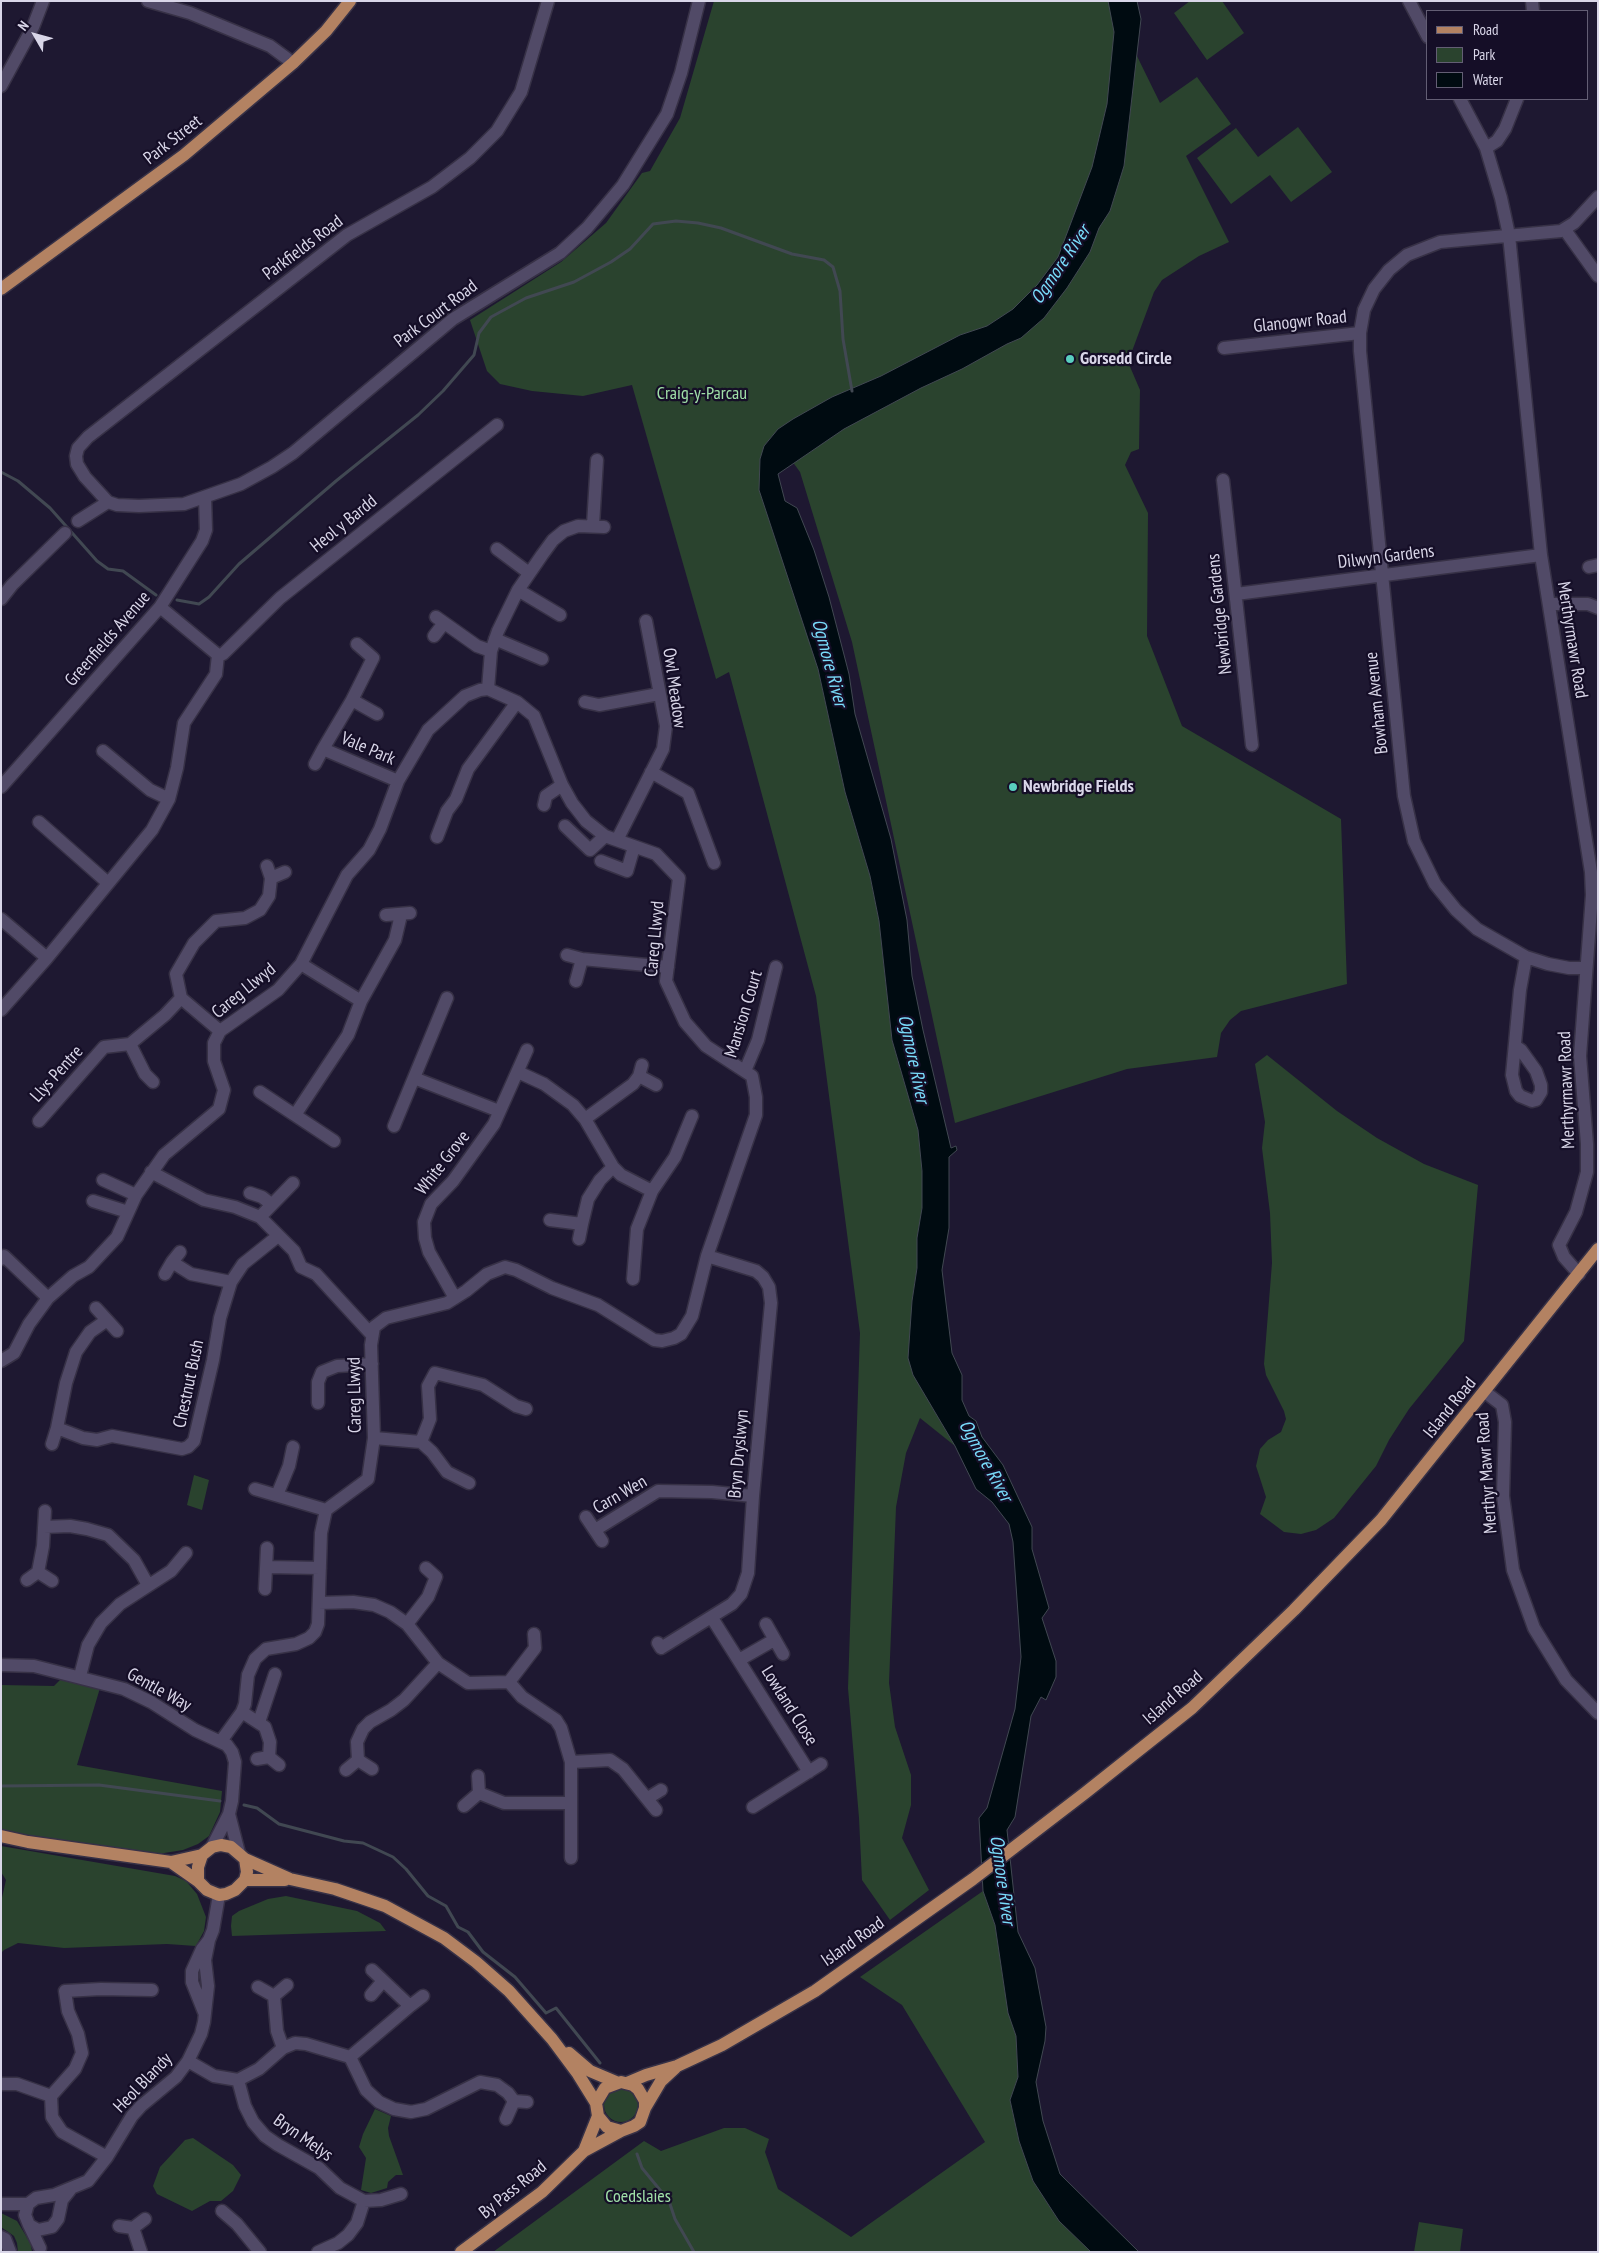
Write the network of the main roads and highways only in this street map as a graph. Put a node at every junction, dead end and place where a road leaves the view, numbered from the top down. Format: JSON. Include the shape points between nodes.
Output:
{"nodes":[{"id":1,"x":350,"y":1,"type":"edge"},
{"id":2,"x":1,"y":288,"type":"edge"},
{"id":3,"x":1598,"y":1250,"type":"edge"},
{"id":4,"x":1,"y":1836,"type":"edge"},
{"id":5,"x":207,"y":1851,"type":"junction"},
{"id":6,"x":242,"y":1856,"type":"junction"},
{"id":7,"x":171,"y":1862,"type":"junction"},
{"id":8,"x":245,"y":1880,"type":"junction"},
{"id":9,"x":290,"y":1880,"type":"junction"},
{"id":10,"x":198,"y":1881,"type":"junction"},
{"id":11,"x":552,"y":2039,"type":"junction"},
{"id":12,"x":677,"y":2066,"type":"junction"},
{"id":13,"x":621,"y":2082,"type":"junction"},
{"id":14,"x":645,"y":2108,"type":"junction"},
{"id":15,"x":597,"y":2110,"type":"junction"},
{"id":16,"x":621,"y":2131,"type":"junction"},
{"id":17,"x":584,"y":2151,"type":"junction"},
{"id":18,"x":461,"y":2252,"type":"edge"}],
"edges":[{"from":1,"to":2,"type":"main road","name":"Park Street","via":[[326,31],[293,63],[184,155]]},
{"from":3,"to":12,"type":"main road","name":"Island Road","via":[[1381,1520],[1192,1708],[973,1879],[815,1991],[722,2045]]},
{"from":4,"to":7,"type":"main road"},
{"from":5,"to":6,"type":"main road","via":[[221,1846],[231,1847]]},
{"from":5,"to":7,"type":"main road"},
{"from":5,"to":10,"type":"main road","via":[[198,1867]]},
{"from":6,"to":8,"type":"main road"},
{"from":6,"to":9,"type":"main road"},
{"from":7,"to":10,"type":"main road"},
{"from":8,"to":9,"type":"main road"},
{"from":8,"to":10,"type":"main road","via":[[235,1890],[219,1895]]},
{"from":9,"to":11,"type":"main road","via":[[335,1889],[385,1906],[444,1938],[509,1991]]},
{"from":11,"to":13,"type":"main road","via":[[590,2071]]},
{"from":11,"to":15,"type":"main road","via":[[578,2074]]},
{"from":12,"to":13,"type":"main road","name":"Island Road"},
{"from":12,"to":14,"type":"main road","name":"Island Road","via":[[661,2081]]},
{"from":13,"to":14,"type":"main road","via":[[633,2085],[642,2095]]},
{"from":13,"to":15,"type":"main road","via":[[610,2084],[601,2092]]},
{"from":14,"to":16,"type":"main road","via":[[640,2122]]},
{"from":15,"to":16,"type":"main road","via":[[607,2127]]},
{"from":15,"to":17,"type":"main road","name":"By Pass Road"},
{"from":16,"to":17,"type":"main road","name":"By Pass Road"},
{"from":17,"to":18,"type":"main road","name":"By Pass Road","via":[[542,2192]]}]}
